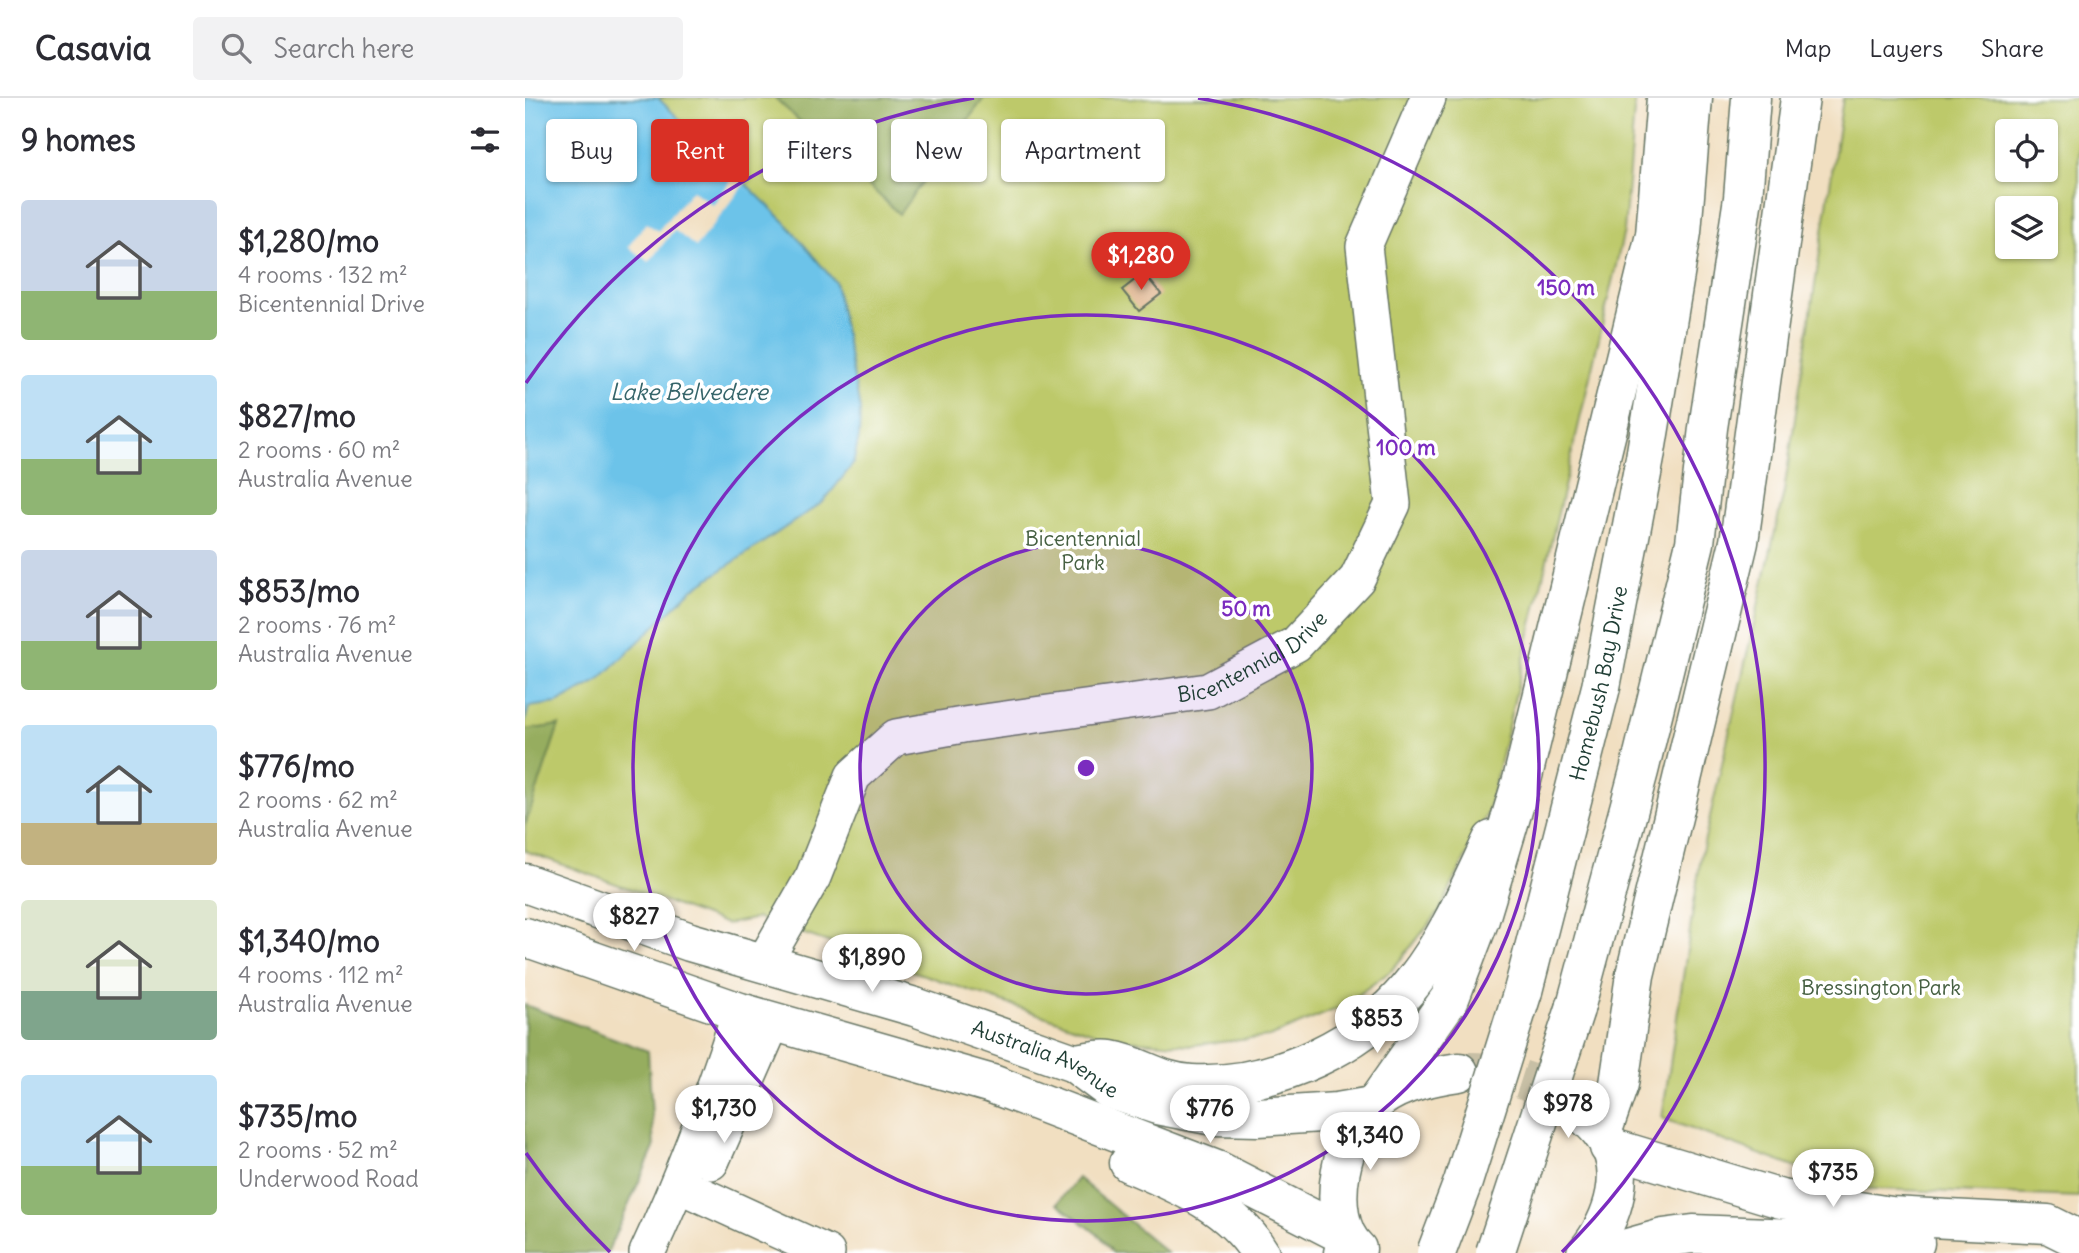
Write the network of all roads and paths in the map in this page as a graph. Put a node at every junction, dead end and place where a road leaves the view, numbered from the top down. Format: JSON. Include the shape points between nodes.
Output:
{"nodes":[{"id":1,"x":1428,"y":98,"type":"edge"},
{"id":2,"x":1666,"y":98,"type":"edge"},
{"id":3,"x":1693,"y":98,"type":"edge"},
{"id":4,"x":1751,"y":98,"type":"edge"},
{"id":5,"x":1800,"y":98,"type":"edge"},
{"id":6,"x":1522,"y":780,"type":"junction"},
{"id":7,"x":525,"y":883,"type":"edge"},
{"id":8,"x":525,"y":937,"type":"edge"},
{"id":9,"x":763,"y":964,"type":"junction"},
{"id":10,"x":757,"y":1017,"type":"junction"},
{"id":11,"x":1074,"y":1063,"type":"junction"},
{"id":12,"x":932,"y":1069,"type":"junction"},
{"id":13,"x":1459,"y":1072,"type":"tunnel mouth"},
{"id":14,"x":1568,"y":1101,"type":"tunnel mouth"},
{"id":15,"x":1375,"y":1103,"type":"junction"},
{"id":16,"x":1606,"y":1140,"type":"junction"},
{"id":17,"x":688,"y":1189,"type":"junction"},
{"id":18,"x":2078,"y":1238,"type":"edge"},
{"id":19,"x":1349,"y":1245,"type":"edge"},
{"id":20,"x":647,"y":1253,"type":"edge"},
{"id":21,"x":670,"y":1253,"type":"edge"},
{"id":22,"x":827,"y":1253,"type":"edge"},
{"id":23,"x":1260,"y":1253,"type":"edge"},
{"id":24,"x":1436,"y":1253,"type":"edge"},
{"id":25,"x":1495,"y":1253,"type":"edge"},
{"id":26,"x":1586,"y":1253,"type":"edge"},
{"id":27,"x":1610,"y":1253,"type":"edge"}],
"edges":[{"from":1,"to":9,"type":"street","name":"Bicentennial Drive","via":[[1364,246],[1393,505],[1357,579],[1296,643],[1208,691],[897,737],[853,776],[813,877]]},
{"from":2,"to":6,"type":"main road","via":[[1655,235]]},
{"from":3,"to":24,"type":"main road","name":"Homebush Bay Drive","bridge":true,"via":[[1682,232],[1601,687],[1523,991]]},
{"from":4,"to":25,"type":"main road","bridge":true,"via":[[1743,198],[1695,544],[1575,1009]]},
{"from":5,"to":16,"type":"main road","via":[[1739,542],[1635,975]]},
{"from":6,"to":11,"type":"main road","via":[[1430,959],[1385,1013],[1351,1038],[1289,1069],[1226,1082],[1163,1081],[1111,1060]]},
{"from":6,"to":15,"type":"main road","via":[[1480,919],[1450,998]]},
{"from":7,"to":9,"type":"main road","name":"Australia Avenue"},
{"from":8,"to":10,"type":"main road","name":"Australia Avenue"},
{"from":9,"to":11,"type":"main road","name":"Australia Avenue","via":[[915,1007]]},
{"from":9,"to":12,"type":"main road","via":[[766,989],[881,1028]]},
{"from":10,"to":12,"type":"main road","name":"Australia Avenue"},
{"from":10,"to":17,"type":"street"},
{"from":11,"to":15,"type":"main road","name":"Australia Avenue","via":[[1109,1089],[1157,1105],[1214,1116],[1337,1112]]},
{"from":12,"to":19,"type":"main road","name":"Australia Avenue","via":[[992,1084],[1219,1171]]},
{"from":12,"to":23,"type":"main road","via":[[978,1102],[1205,1198],[1234,1220]]},
{"from":13,"to":15,"type":"main road","via":[[1415,1081]]},
{"from":14,"to":16,"type":"main road"},
{"from":15,"to":19,"type":"main road","via":[[1350,1142],[1340,1170],[1339,1207]]},
{"from":16,"to":18,"type":"main road","via":[[1781,1199],[1891,1216],[2048,1223]]},
{"from":16,"to":26,"type":"main road","via":[[1617,1170],[1617,1188],[1605,1224]]},
{"from":17,"to":20,"type":"street"},
{"from":17,"to":21,"type":"street"},
{"from":17,"to":22,"type":"street"},
{"from":18,"to":27,"type":"main road","via":[[2042,1250],[1693,1234]]}]}
